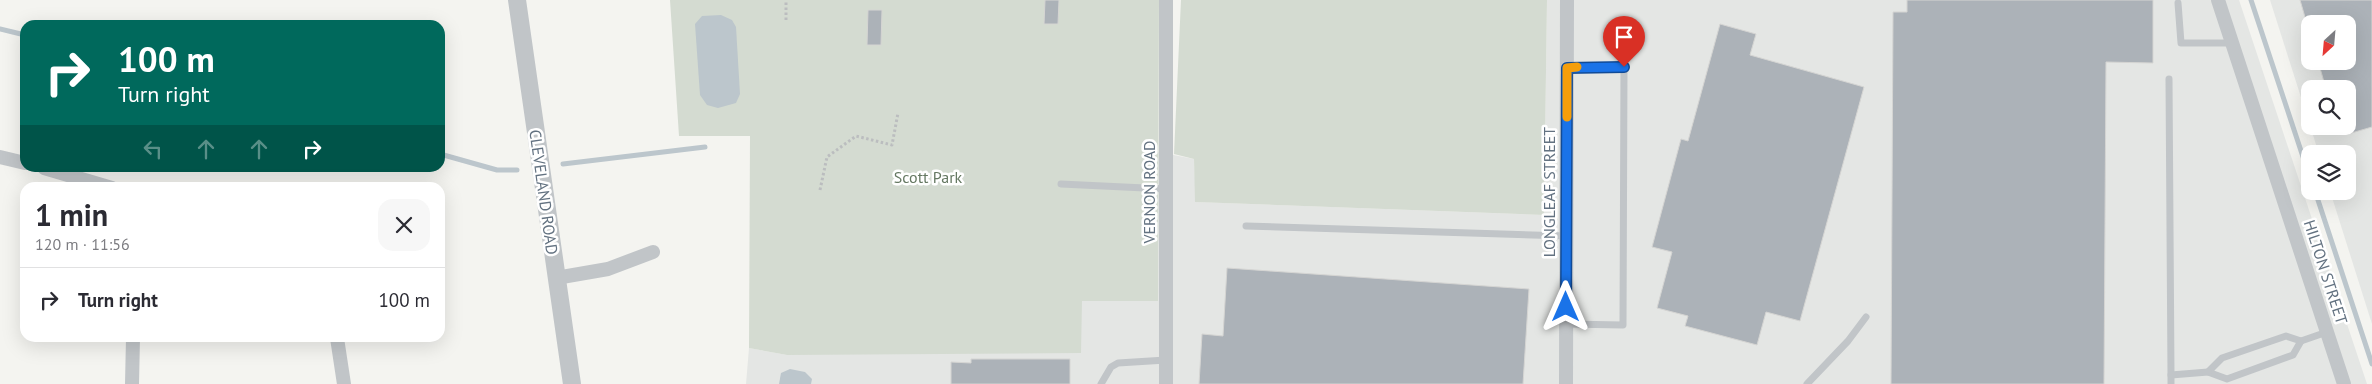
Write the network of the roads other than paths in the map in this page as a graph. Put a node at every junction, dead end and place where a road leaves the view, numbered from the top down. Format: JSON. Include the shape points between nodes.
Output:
{"nodes":[{"id":1,"x":517,"y":0,"type":"edge"},
{"id":2,"x":1166,"y":0,"type":"edge"},
{"id":3,"x":1567,"y":0,"type":"edge"},
{"id":4,"x":2218,"y":0,"type":"edge"},
{"id":5,"x":2178,"y":4,"type":"dead end"},
{"id":6,"x":2232,"y":43,"type":"junction"},
{"id":7,"x":1567,"y":68,"type":"junction"},
{"id":8,"x":2169,"y":79,"type":"dead end"},
{"id":9,"x":0,"y":157,"type":"edge"},
{"id":10,"x":20,"y":162,"type":"edge"},
{"id":11,"x":58,"y":172,"type":"edge"},
{"id":12,"x":92,"y":182,"type":"edge"},
{"id":13,"x":1061,"y":184,"type":"dead end"},
{"id":14,"x":1166,"y":189,"type":"junction"},
{"id":15,"x":1246,"y":226,"type":"dead end"},
{"id":16,"x":1566,"y":236,"type":"junction"},
{"id":17,"x":653,"y":252,"type":"dead end"},
{"id":18,"x":556,"y":278,"type":"junction"},
{"id":19,"x":1866,"y":317,"type":"dead end"},
{"id":20,"x":1566,"y":324,"type":"junction"},
{"id":21,"x":2328,"y":332,"type":"junction"},
{"id":22,"x":2301,"y":341,"type":"junction"},
{"id":23,"x":133,"y":342,"type":"edge"},
{"id":24,"x":338,"y":342,"type":"edge"},
{"id":25,"x":1166,"y":360,"type":"junction"},
{"id":26,"x":2208,"y":372,"type":"junction"},
{"id":27,"x":2171,"y":375,"type":"junction"},
{"id":28,"x":132,"y":384,"type":"edge"},
{"id":29,"x":344,"y":384,"type":"edge"},
{"id":30,"x":572,"y":384,"type":"edge"},
{"id":31,"x":1101,"y":384,"type":"edge"},
{"id":32,"x":1166,"y":384,"type":"edge"},
{"id":33,"x":1566,"y":384,"type":"edge"},
{"id":34,"x":1807,"y":384,"type":"edge"},
{"id":35,"x":2171,"y":384,"type":"edge"},
{"id":36,"x":2344,"y":384,"type":"edge"}],
"edges":[{"from":1,"to":18,"type":"street","name":"CLEVELAND ROAD"},
{"from":2,"to":14,"type":"street","name":"VERNON ROAD"},
{"from":3,"to":7,"type":"street","name":"LONGLEAF STREET"},
{"from":4,"to":6,"type":"street","name":"HILTON STREET"},
{"from":5,"to":6,"type":"lane","via":[[2181,43]]},
{"from":6,"to":21,"type":"street","name":"HILTON STREET"},
{"from":7,"to":16,"type":"street","name":"LONGLEAF STREET"},
{"from":7,"to":20,"type":"lane","via":[[1624,67],[1624,325]]},
{"from":8,"to":27,"type":"lane"},
{"from":9,"to":10,"type":"street"},
{"from":11,"to":12,"type":"street"},
{"from":13,"to":14,"type":"lane"},
{"from":14,"to":25,"type":"street","name":"VERNON ROAD"},
{"from":15,"to":16,"type":"lane"},
{"from":16,"to":20,"type":"street","name":"LONGLEAF STREET"},
{"from":17,"to":18,"type":"street","via":[[608,269]]},
{"from":18,"to":30,"type":"street","name":"CLEVELAND ROAD"},
{"from":19,"to":34,"type":"lane"},
{"from":20,"to":33,"type":"street","name":"LONGLEAF STREET"},
{"from":21,"to":22,"type":"lane"},
{"from":21,"to":36,"type":"street","name":"HILTON STREET"},
{"from":22,"to":26,"type":"lane","via":[[2286,336],[2222,358]]},
{"from":22,"to":26,"type":"lane","via":[[2293,355],[2228,379]]},
{"from":23,"to":28,"type":"street"},
{"from":24,"to":29,"type":"street"},
{"from":25,"to":31,"type":"lane","via":[[1118,363]]},
{"from":25,"to":32,"type":"street","name":"VERNON ROAD"},
{"from":26,"to":27,"type":"lane"},
{"from":27,"to":35,"type":"lane"}]}
